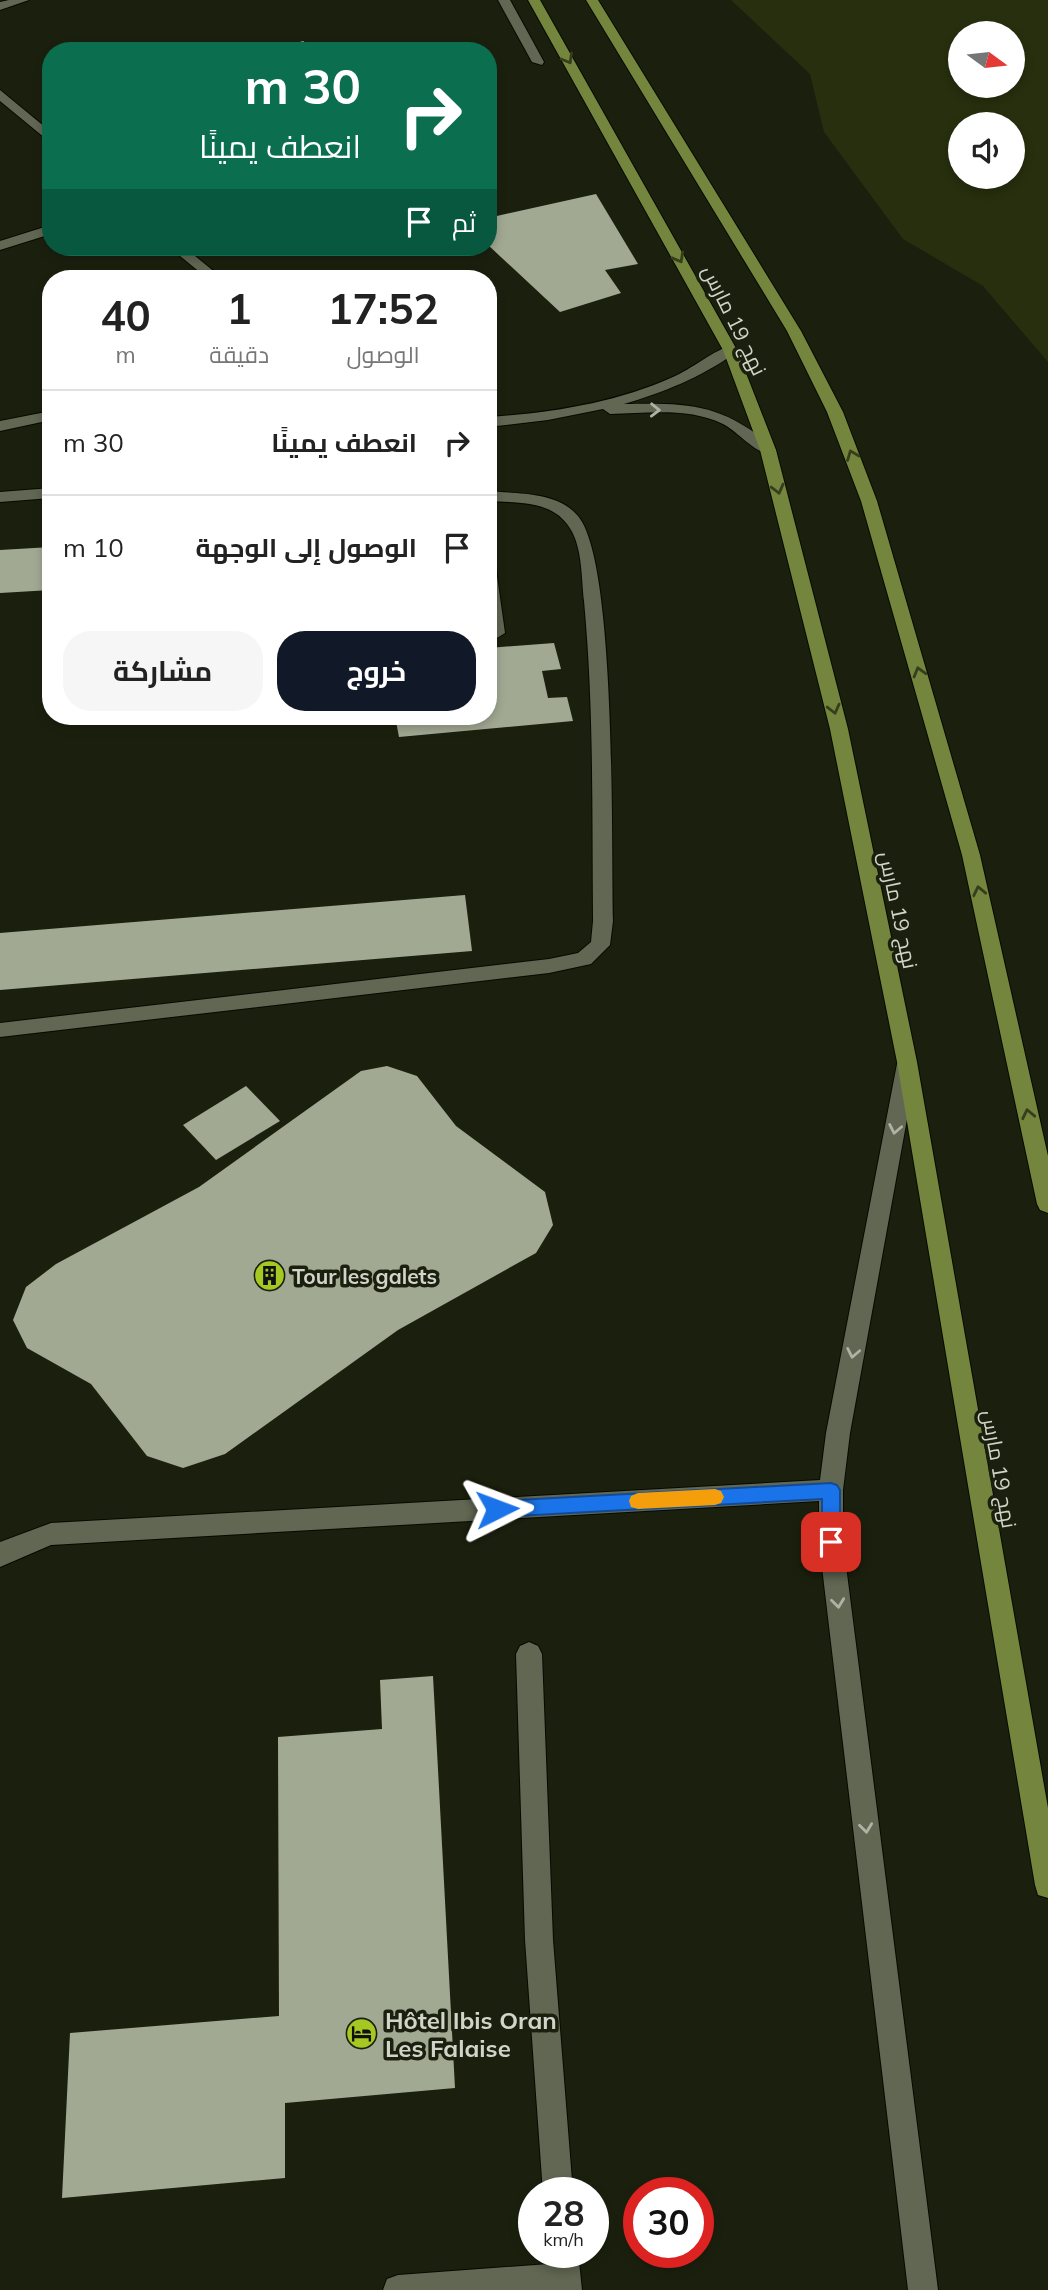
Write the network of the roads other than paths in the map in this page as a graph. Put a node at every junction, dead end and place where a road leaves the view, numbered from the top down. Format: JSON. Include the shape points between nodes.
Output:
{"nodes":[{"id":1,"x":23,"y":0,"type":"edge"},
{"id":2,"x":503,"y":0,"type":"edge"},
{"id":3,"x":534,"y":0,"type":"edge"},
{"id":4,"x":592,"y":0,"type":"edge"},
{"id":5,"x":0,"y":6,"type":"edge"},
{"id":6,"x":538,"y":62,"type":"dead end"},
{"id":7,"x":0,"y":94,"type":"edge"},
{"id":8,"x":42,"y":131,"type":"edge"},
{"id":9,"x":42,"y":232,"type":"edge"},
{"id":10,"x":0,"y":246,"type":"edge"},
{"id":11,"x":187,"y":256,"type":"edge"},
{"id":12,"x":205,"y":270,"type":"edge"},
{"id":13,"x":730,"y":350,"type":"junction"},
{"id":14,"x":587,"y":409,"type":"junction"},
{"id":15,"x":42,"y":417,"type":"edge"},
{"id":16,"x":497,"y":422,"type":"edge"},
{"id":17,"x":0,"y":426,"type":"edge"},
{"id":18,"x":768,"y":450,"type":"junction"},
{"id":19,"x":42,"y":495,"type":"edge"},
{"id":20,"x":0,"y":497,"type":"edge"},
{"id":21,"x":497,"y":497,"type":"edge"},
{"id":22,"x":0,"y":1030,"type":"edge"},
{"id":23,"x":907,"y":1062,"type":"junction"},
{"id":24,"x":1048,"y":1204,"type":"edge"},
{"id":25,"x":831,"y":1490,"type":"junction"},
{"id":26,"x":0,"y":1556,"type":"edge"},
{"id":27,"x":529,"y":1654,"type":"dead end"},
{"id":28,"x":1048,"y":1885,"type":"edge"},
{"id":29,"x":557,"y":2177,"type":"edge"},
{"id":30,"x":565,"y":2273,"type":"edge"},
{"id":31,"x":398,"y":2290,"type":"edge"},
{"id":32,"x":923,"y":2290,"type":"edge"}],
"edges":[{"from":1,"to":5,"type":"street"},
{"from":2,"to":6,"type":"street"},
{"from":3,"to":13,"type":"main road","name":"نهج 19 مارس","one_way":true},
{"from":24,"to":4,"type":"main road","name":"نهج 19 مارس","one_way":true,"via":[[971,855],[869,500],[835,412],[794,331]]},
{"from":7,"to":8,"type":"street"},
{"from":9,"to":10,"type":"street"},
{"from":11,"to":12,"type":"street"},
{"from":13,"to":14,"type":"street","via":[[689,376]]},
{"from":13,"to":18,"type":"main road","name":"نهج 19 مارس"},
{"from":14,"to":16,"type":"street"},
{"from":14,"to":18,"type":"street","one_way":true,"via":[[696,410],[731,422]]},
{"from":15,"to":17,"type":"street"},
{"from":18,"to":23,"type":"main road","name":"نهج 19 مارس","one_way":true,"via":[[839,729]]},
{"from":19,"to":20,"type":"street"},
{"from":21,"to":22,"type":"street","via":[[532,499],[572,517],[587,557],[597,643],[600,945],[584,959],[549,966]]},
{"from":23,"to":25,"type":"street","one_way":true},
{"from":23,"to":28,"type":"main road","name":"نهج 19 مارس"},
{"from":25,"to":26,"type":"street","via":[[51,1534]]},
{"from":25,"to":32,"type":"street","one_way":true,"via":[[831,1542]]},
{"from":27,"to":29,"type":"street","via":[[539,1940]]},
{"from":30,"to":31,"type":"street"}]}
